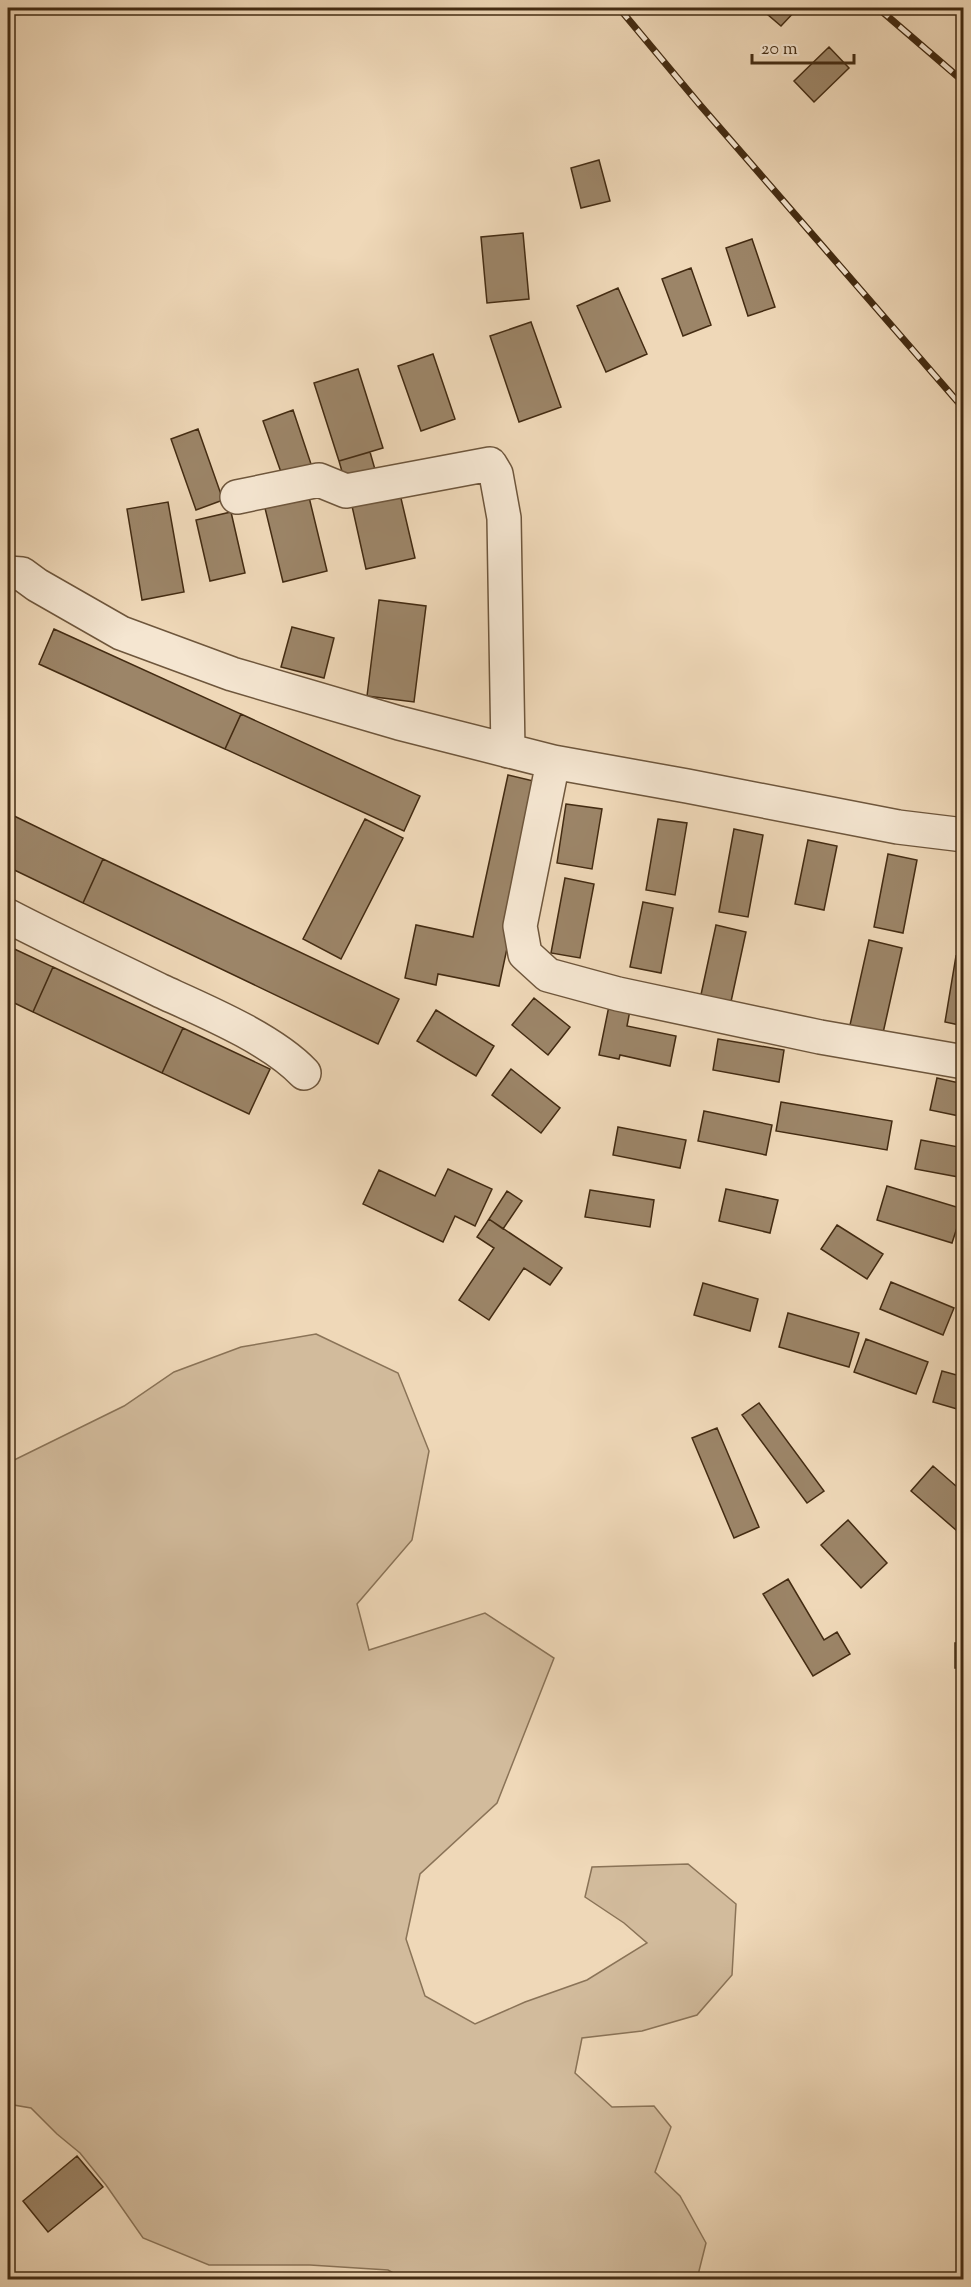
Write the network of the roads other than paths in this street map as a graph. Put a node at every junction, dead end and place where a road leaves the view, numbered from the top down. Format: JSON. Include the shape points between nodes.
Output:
{"nodes":[{"id":1,"x":237,"y":498,"type":"dead end"},
{"id":2,"x":8,"y":573,"type":"edge"},
{"id":3,"x":508,"y":751,"type":"junction"},
{"id":4,"x":554,"y":762,"type":"junction"},
{"id":5,"x":963,"y":835,"type":"edge"},
{"id":6,"x":8,"y":916,"type":"edge"},
{"id":7,"x":963,"y":1062,"type":"edge"},
{"id":8,"x":304,"y":1073,"type":"dead end"}],
"edges":[{"from":1,"to":3,"type":"street","via":[[320,480],[346,491],[490,464],[496,474],[504,518]]},
{"from":2,"to":3,"type":"street","via":[[22,574],[120,633],[232,674]]},
{"from":3,"to":4,"type":"street"},
{"from":4,"to":5,"type":"street","via":[[898,827]]},
{"from":4,"to":7,"type":"street","via":[[520,926],[525,954],[548,975],[820,1037]]},
{"from":6,"to":8,"type":"street","via":[[217,1017],[290,1058]]}]}
